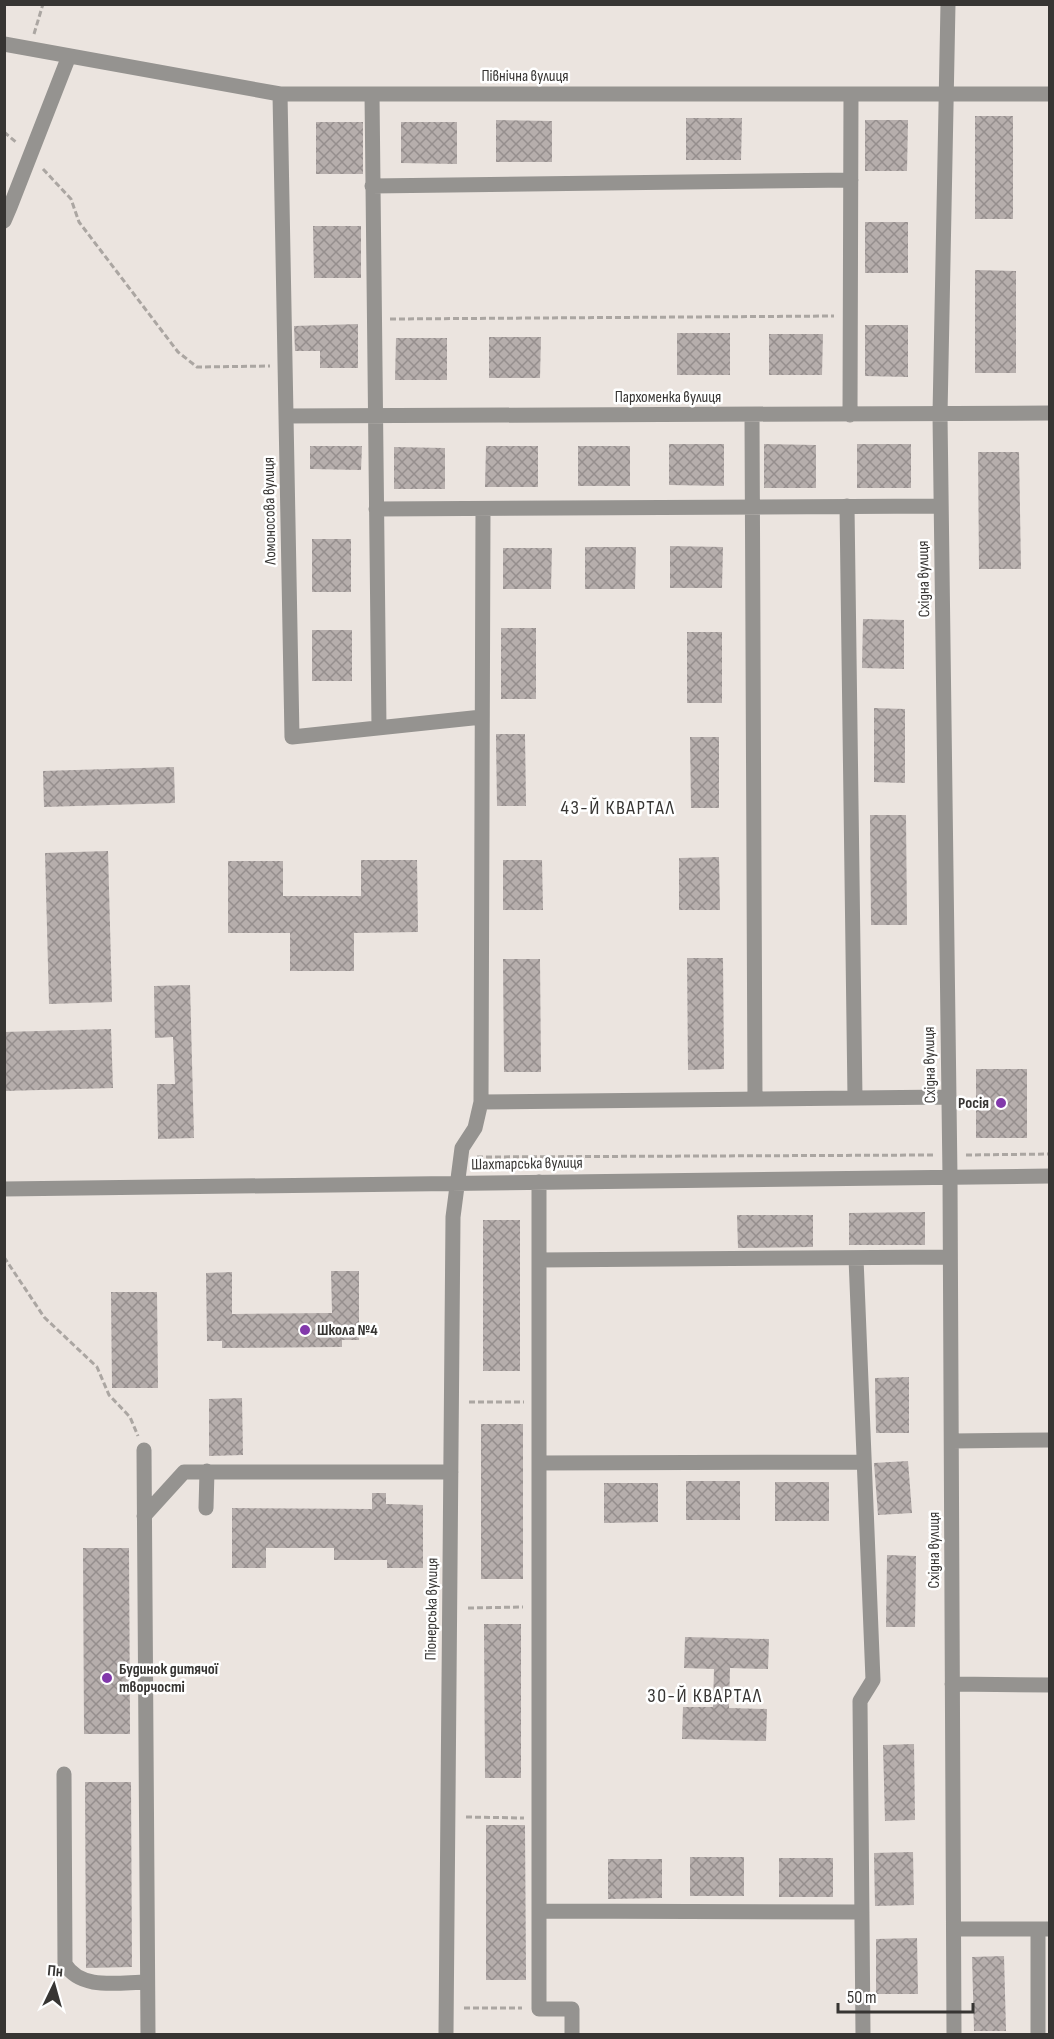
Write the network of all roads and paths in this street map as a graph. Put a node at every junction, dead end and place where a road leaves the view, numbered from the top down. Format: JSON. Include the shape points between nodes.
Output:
{"nodes":[{"id":1,"x":43,"y":4,"type":"edge"},
{"id":2,"x":948,"y":4,"type":"edge"},
{"id":3,"x":4,"y":44,"type":"edge"},
{"id":4,"x":30,"y":49,"type":"junction"},
{"id":5,"x":69,"y":56,"type":"junction"},
{"id":6,"x":280,"y":94,"type":"junction"},
{"id":7,"x":372,"y":94,"type":"junction"},
{"id":8,"x":851,"y":94,"type":"junction"},
{"id":9,"x":947,"y":94,"type":"junction"},
{"id":10,"x":1050,"y":94,"type":"edge"},
{"id":11,"x":4,"y":132,"type":"edge"},
{"id":12,"x":30,"y":155,"type":"junction"},
{"id":13,"x":851,"y":180,"type":"junction"},
{"id":14,"x":372,"y":186,"type":"junction"},
{"id":15,"x":6,"y":211,"type":"edge"},
{"id":16,"x":850,"y":316,"type":"junction"},
{"id":17,"x":374,"y":319,"type":"junction"},
{"id":18,"x":285,"y":366,"type":"junction"},
{"id":19,"x":1050,"y":413,"type":"edge"},
{"id":20,"x":752,"y":415,"type":"junction"},
{"id":21,"x":850,"y":415,"type":"junction"},
{"id":22,"x":940,"y":415,"type":"junction"},
{"id":23,"x":286,"y":416,"type":"junction"},
{"id":24,"x":374,"y":416,"type":"junction"},
{"id":25,"x":847,"y":506,"type":"junction"},
{"id":26,"x":941,"y":506,"type":"junction"},
{"id":27,"x":752,"y":507,"type":"junction"},
{"id":28,"x":376,"y":509,"type":"junction"},
{"id":29,"x":483,"y":509,"type":"junction"},
{"id":30,"x":482,"y":717,"type":"junction"},
{"id":31,"x":379,"y":728,"type":"junction"},
{"id":32,"x":948,"y":1097,"type":"junction"},
{"id":33,"x":855,"y":1098,"type":"junction"},
{"id":34,"x":755,"y":1099,"type":"junction"},
{"id":35,"x":481,"y":1102,"type":"junction"},
{"id":36,"x":1050,"y":1154,"type":"edge"},
{"id":37,"x":949,"y":1155,"type":"junction"},
{"id":38,"x":461,"y":1157,"type":"junction"},
{"id":39,"x":1050,"y":1176,"type":"edge"},
{"id":40,"x":950,"y":1177,"type":"junction"},
{"id":41,"x":539,"y":1182,"type":"junction"},
{"id":42,"x":458,"y":1183,"type":"junction"},
{"id":43,"x":4,"y":1188,"type":"edge"},
{"id":44,"x":4,"y":1257,"type":"edge"},
{"id":45,"x":950,"y":1257,"type":"junction"},
{"id":46,"x":856,"y":1258,"type":"junction"},
{"id":47,"x":539,"y":1260,"type":"junction"},
{"id":48,"x":469,"y":1402,"type":"dead end"},
{"id":49,"x":539,"y":1402,"type":"junction"},
{"id":50,"x":1050,"y":1440,"type":"edge"},
{"id":51,"x":952,"y":1441,"type":"junction"},
{"id":52,"x":144,"y":1450,"type":"joint"},
{"id":53,"x":864,"y":1462,"type":"junction"},
{"id":54,"x":539,"y":1463,"type":"junction"},
{"id":55,"x":207,"y":1472,"type":"junction"},
{"id":56,"x":451,"y":1472,"type":"junction"},
{"id":57,"x":206,"y":1508,"type":"dead end"},
{"id":58,"x":144,"y":1516,"type":"junction"},
{"id":59,"x":539,"y":1606,"type":"junction"},
{"id":60,"x":468,"y":1608,"type":"dead end"},
{"id":61,"x":952,"y":1684,"type":"junction"},
{"id":62,"x":1050,"y":1684,"type":"edge"},
{"id":63,"x":64,"y":1774,"type":"dead end"},
{"id":64,"x":466,"y":1817,"type":"dead end"},
{"id":65,"x":539,"y":1818,"type":"junction"},
{"id":66,"x":539,"y":1911,"type":"junction"},
{"id":67,"x":862,"y":1912,"type":"junction"},
{"id":68,"x":955,"y":1929,"type":"junction"},
{"id":69,"x":1044,"y":1929,"type":"edge"},
{"id":70,"x":147,"y":1982,"type":"junction"},
{"id":71,"x":464,"y":2008,"type":"dead end"},
{"id":72,"x":539,"y":2009,"type":"junction"},
{"id":73,"x":148,"y":2034,"type":"edge"},
{"id":74,"x":446,"y":2034,"type":"edge"},
{"id":75,"x":573,"y":2034,"type":"edge"},
{"id":76,"x":863,"y":2034,"type":"edge"},
{"id":77,"x":954,"y":2034,"type":"edge"},
{"id":78,"x":1038,"y":2034,"type":"edge"}],
"edges":[{"from":1,"to":4,"type":"path"},
{"from":2,"to":9,"type":"street","name":"Східна вулиця"},
{"from":3,"to":4,"type":"street","name":"Північна вулиця"},
{"from":4,"to":5,"type":"street","name":"Північна вулиця"},
{"from":5,"to":6,"type":"street","name":"Північна вулиця"},
{"from":5,"to":12,"type":"street"},
{"from":6,"to":7,"type":"street","name":"Північна вулиця"},
{"from":6,"to":18,"type":"street","name":"Ломоносова вулиця"},
{"from":7,"to":8,"type":"street","name":"Північна вулиця"},
{"from":7,"to":14,"type":"street"},
{"from":8,"to":9,"type":"street","name":"Північна вулиця"},
{"from":8,"to":13,"type":"street"},
{"from":9,"to":10,"type":"street","name":"Північна вулиця"},
{"from":9,"to":22,"type":"street","name":"Східна вулиця"},
{"from":11,"to":12,"type":"path"},
{"from":12,"to":15,"type":"street"},
{"from":12,"to":18,"type":"path","via":[[70,198],[79,222],[178,352],[197,367]]},
{"from":13,"to":14,"type":"street"},
{"from":13,"to":16,"type":"street"},
{"from":14,"to":17,"type":"street"},
{"from":16,"to":17,"type":"path"},
{"from":16,"to":21,"type":"street"},
{"from":17,"to":24,"type":"street"},
{"from":18,"to":23,"type":"street","name":"Ломоносова вулиця"},
{"from":19,"to":22,"type":"street","name":"Пархоменка вулиця"},
{"from":20,"to":21,"type":"street","name":"Пархоменка вулиця"},
{"from":20,"to":24,"type":"street","name":"Пархоменка вулиця"},
{"from":20,"to":27,"type":"street"},
{"from":21,"to":22,"type":"street","name":"Пархоменка вулиця"},
{"from":22,"to":26,"type":"street","name":"Східна вулиця"},
{"from":23,"to":24,"type":"street","name":"Пархоменка вулиця"},
{"from":23,"to":31,"type":"street","name":"Ломоносова вулиця","via":[[292,736]]},
{"from":24,"to":28,"type":"street"},
{"from":25,"to":26,"type":"street"},
{"from":25,"to":27,"type":"street"},
{"from":25,"to":33,"type":"street"},
{"from":26,"to":32,"type":"street","name":"Східна вулиця"},
{"from":27,"to":29,"type":"street"},
{"from":27,"to":34,"type":"street"},
{"from":28,"to":29,"type":"street"},
{"from":28,"to":31,"type":"street"},
{"from":29,"to":30,"type":"street","name":"Піонерська вулиця"},
{"from":30,"to":31,"type":"street","name":"Ломоносова вулиця"},
{"from":30,"to":35,"type":"street","name":"Піонерська вулиця"},
{"from":32,"to":33,"type":"street"},
{"from":32,"to":37,"type":"street","name":"Східна вулиця"},
{"from":33,"to":34,"type":"street"},
{"from":34,"to":35,"type":"street"},
{"from":35,"to":38,"type":"street","name":"Піонерська вулиця","via":[[475,1128],[462,1148]]},
{"from":36,"to":37,"type":"path"},
{"from":37,"to":38,"type":"path"},
{"from":37,"to":40,"type":"street","name":"Східна вулиця"},
{"from":38,"to":42,"type":"street","name":"Піонерська вулиця"},
{"from":39,"to":40,"type":"street","name":"Шахтарська вулиця"},
{"from":40,"to":41,"type":"street","name":"Шахтарська вулиця"},
{"from":40,"to":45,"type":"street","name":"Східна вулиця"},
{"from":41,"to":42,"type":"street","name":"Шахтарська вулиця"},
{"from":41,"to":47,"type":"street"},
{"from":42,"to":43,"type":"street","name":"Шахтарська вулиця"},
{"from":42,"to":56,"type":"street","name":"Піонерська вулиця","via":[[453,1217]]},
{"from":44,"to":52,"type":"path","via":[[44,1317],[97,1367],[109,1395],[130,1417]]},
{"from":45,"to":46,"type":"street"},
{"from":45,"to":51,"type":"street","name":"Східна вулиця"},
{"from":46,"to":47,"type":"street"},
{"from":46,"to":53,"type":"street"},
{"from":47,"to":49,"type":"street"},
{"from":48,"to":49,"type":"path"},
{"from":49,"to":54,"type":"street"},
{"from":50,"to":51,"type":"street"},
{"from":51,"to":61,"type":"street","name":"Східна вулиця"},
{"from":52,"to":58,"type":"street"},
{"from":53,"to":54,"type":"street"},
{"from":53,"to":67,"type":"street","via":[[873,1680],[860,1701]]},
{"from":54,"to":59,"type":"street"},
{"from":55,"to":56,"type":"street"},
{"from":55,"to":57,"type":"street"},
{"from":55,"to":58,"type":"street","via":[[184,1472]]},
{"from":56,"to":74,"type":"street","name":"Піонерська вулиця"},
{"from":58,"to":70,"type":"street"},
{"from":59,"to":60,"type":"path"},
{"from":59,"to":65,"type":"street"},
{"from":61,"to":62,"type":"street"},
{"from":61,"to":68,"type":"street","name":"Східна вулиця"},
{"from":63,"to":70,"type":"street","via":[[65,1964],[80,1980]]},
{"from":64,"to":65,"type":"path"},
{"from":65,"to":66,"type":"street"},
{"from":66,"to":67,"type":"street"},
{"from":66,"to":72,"type":"street"},
{"from":67,"to":76,"type":"street"},
{"from":68,"to":69,"type":"street"},
{"from":68,"to":77,"type":"street","name":"Східна вулиця"},
{"from":69,"to":78,"type":"street"},
{"from":70,"to":73,"type":"street"},
{"from":71,"to":72,"type":"path"},
{"from":72,"to":75,"type":"street","via":[[572,2009]]}]}
